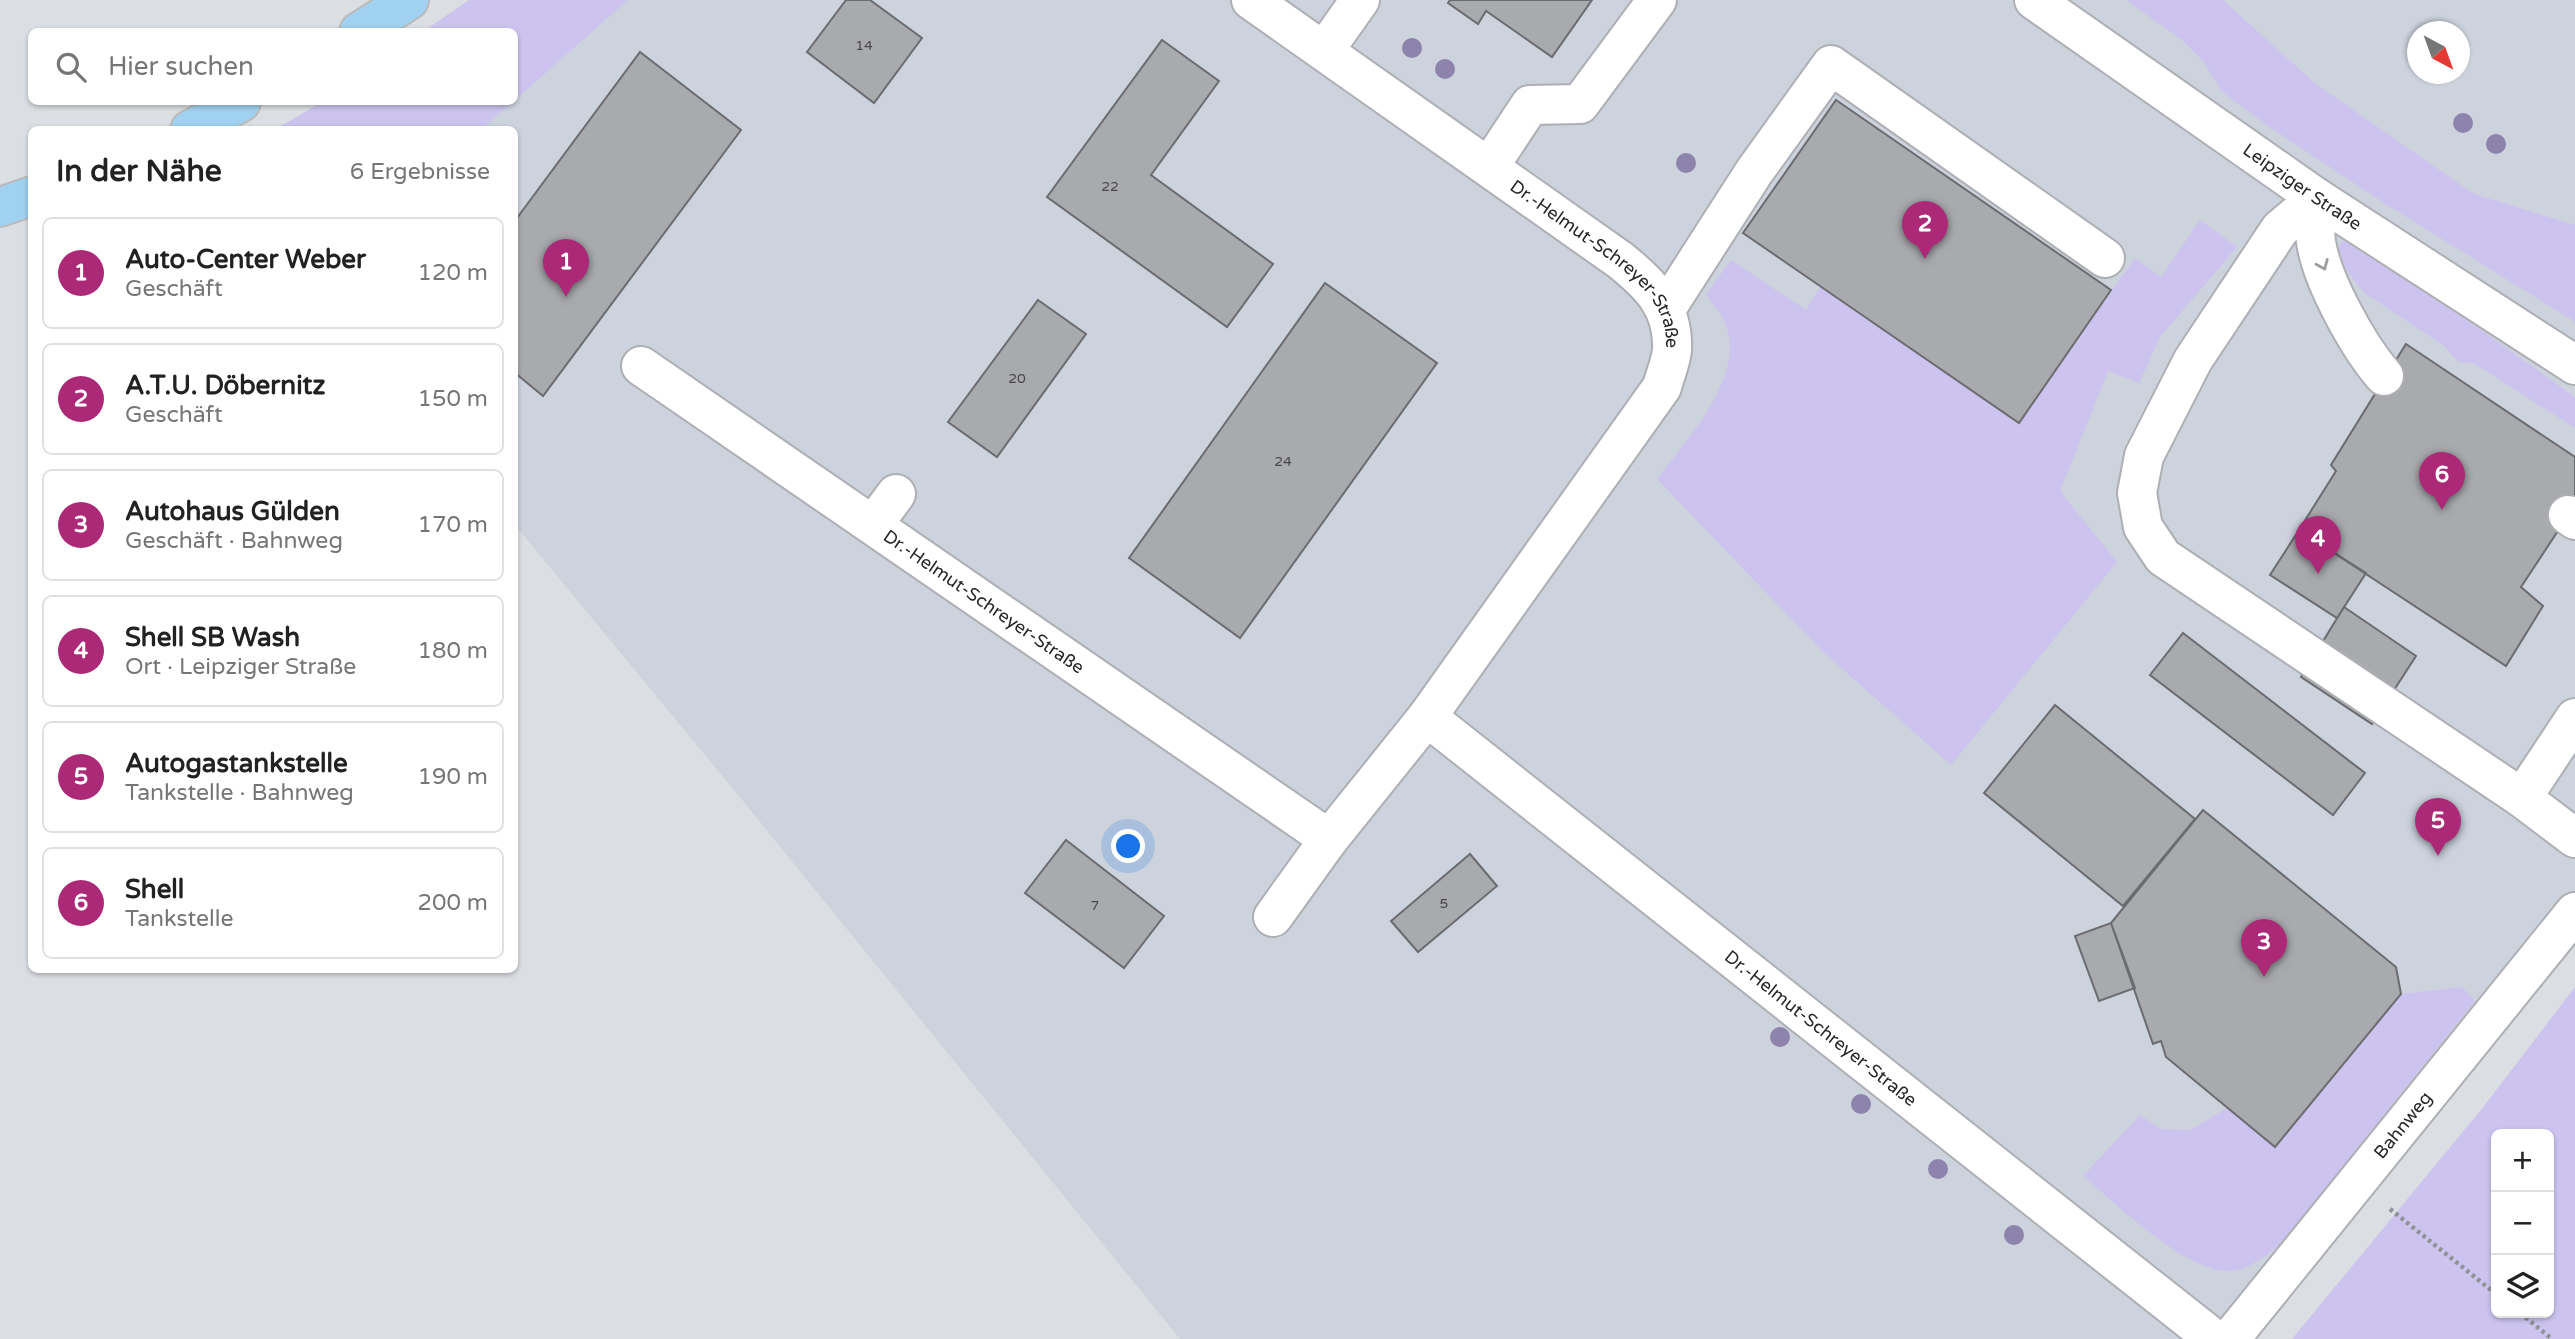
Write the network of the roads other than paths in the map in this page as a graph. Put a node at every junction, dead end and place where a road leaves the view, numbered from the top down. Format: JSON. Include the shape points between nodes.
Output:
{"nodes":[{"id":1,"x":409,"y":0,"type":"edge"},
{"id":2,"x":1251,"y":0,"type":"edge"},
{"id":3,"x":1657,"y":0,"type":"edge"},
{"id":4,"x":2034,"y":0,"type":"edge"},
{"id":5,"x":1357,"y":2,"type":"edge"},
{"id":6,"x":365,"y":28,"type":"edge"},
{"id":7,"x":1324,"y":51,"type":"junction"},
{"id":8,"x":236,"y":105,"type":"edge"},
{"id":9,"x":197,"y":126,"type":"edge"},
{"id":10,"x":1489,"y":167,"type":"junction"},
{"id":11,"x":28,"y":197,"type":"edge"},
{"id":12,"x":2317,"y":198,"type":"junction"},
{"id":13,"x":0,"y":207,"type":"edge"},
{"id":14,"x":2105,"y":258,"type":"dead end"},
{"id":15,"x":1667,"y":309,"type":"junction"},
{"id":16,"x":2575,"y":365,"type":"edge"},
{"id":17,"x":641,"y":366,"type":"dead end"},
{"id":18,"x":2384,"y":376,"type":"dead end"},
{"id":19,"x":896,"y":494,"type":"dead end"},
{"id":20,"x":873,"y":525,"type":"junction"},
{"id":21,"x":1427,"y":717,"type":"junction"},
{"id":22,"x":2575,"y":718,"type":"edge"},
{"id":23,"x":2522,"y":798,"type":"junction"},
{"id":24,"x":2575,"y":838,"type":"edge"},
{"id":25,"x":1329,"y":839,"type":"junction"},
{"id":26,"x":2575,"y":912,"type":"edge"},
{"id":27,"x":1273,"y":917,"type":"dead end"},
{"id":28,"x":2214,"y":1339,"type":"edge"},
{"id":29,"x":2230,"y":1339,"type":"edge"}],
"edges":[{"from":1,"to":6,"type":"main road"},
{"from":2,"to":7,"type":"street","name":"Dr.-Helmut-Schreyer-Straße"},
{"from":3,"to":10,"type":"street","via":[[1580,104],[1530,105]]},
{"from":4,"to":12,"type":"street","name":"Leipziger Straße"},
{"from":5,"to":7,"type":"street"},
{"from":7,"to":10,"type":"street","name":"Dr.-Helmut-Schreyer-Straße"},
{"from":8,"to":9,"type":"main road"},
{"from":10,"to":15,"type":"street","name":"Dr.-Helmut-Schreyer-Straße","via":[[1620,260],[1647,282]]},
{"from":11,"to":13,"type":"main road"},
{"from":12,"to":16,"type":"street","name":"Leipziger Straße"},
{"from":12,"to":18,"type":"street","one_way":true,"via":[[2319,255],[2350,327]]},
{"from":12,"to":23,"type":"street","via":[[2280,229],[2193,360],[2144,456],[2137,493],[2143,527],[2163,557]]},
{"from":14,"to":15,"type":"street","via":[[1831,65],[1754,172]]},
{"from":15,"to":21,"type":"street","name":"Dr.-Helmut-Schreyer-Straße","via":[[1672,349],[1662,387]]},
{"from":17,"to":20,"type":"street","name":"Dr.-Helmut-Schreyer-Straße"},
{"from":19,"to":20,"type":"street"},
{"from":20,"to":25,"type":"street","name":"Dr.-Helmut-Schreyer-Straße"},
{"from":21,"to":25,"type":"street","name":"Dr.-Helmut-Schreyer-Straße"},
{"from":21,"to":28,"type":"street","name":"Dr.-Helmut-Schreyer-Straße"},
{"from":22,"to":23,"type":"street"},
{"from":23,"to":24,"type":"street"},
{"from":25,"to":27,"type":"street","name":"Dr.-Helmut-Schreyer-Straße"},
{"from":26,"to":29,"type":"street","name":"Bahnweg"}]}
